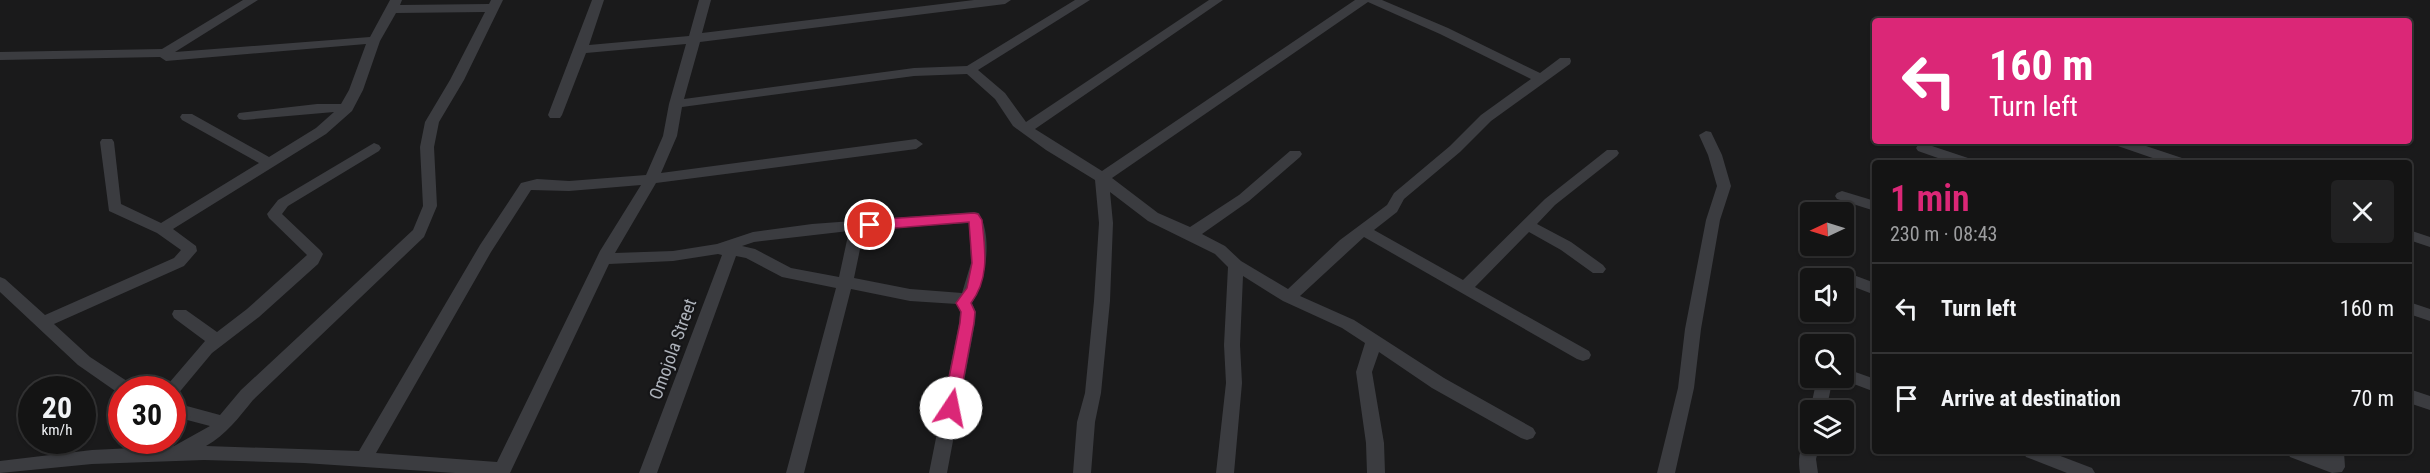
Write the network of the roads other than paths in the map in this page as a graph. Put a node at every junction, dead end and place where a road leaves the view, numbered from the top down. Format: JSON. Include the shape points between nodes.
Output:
{"nodes":[{"id":1,"x":252,"y":0,"type":"edge"},
{"id":2,"x":598,"y":0,"type":"edge"},
{"id":3,"x":705,"y":0,"type":"edge"},
{"id":4,"x":1005,"y":0,"type":"edge"},
{"id":5,"x":1084,"y":0,"type":"edge"},
{"id":6,"x":1217,"y":0,"type":"edge"},
{"id":7,"x":1363,"y":0,"type":"edge"},
{"id":8,"x":1372,"y":0,"type":"edge"},
{"id":9,"x":495,"y":4,"type":"edge"},
{"id":10,"x":394,"y":5,"type":"edge"},
{"id":11,"x":695,"y":39,"type":"junction"},
{"id":12,"x":374,"y":40,"type":"junction"},
{"id":13,"x":581,"y":50,"type":"junction"},
{"id":14,"x":165,"y":53,"type":"junction"},
{"id":15,"x":0,"y":56,"type":"edge"},
{"id":16,"x":1565,"y":61,"type":"dead end"},
{"id":17,"x":970,"y":70,"type":"junction"},
{"id":18,"x":1541,"y":79,"type":"junction"},
{"id":19,"x":676,"y":104,"type":"junction"},
{"id":20,"x":347,"y":108,"type":"junction"},
{"id":21,"x":555,"y":115,"type":"dead end"},
{"id":22,"x":244,"y":116,"type":"dead end"},
{"id":23,"x":187,"y":117,"type":"dead end"},
{"id":24,"x":1027,"y":128,"type":"junction"},
{"id":25,"x":1706,"y":135,"type":"dead end"},
{"id":26,"x":106,"y":142,"type":"dead end"},
{"id":27,"x":916,"y":144,"type":"dead end"},
{"id":28,"x":2125,"y":144,"type":"edge"},
{"id":29,"x":374,"y":148,"type":"dead end"},
{"id":30,"x":1923,"y":148,"type":"dead end"},
{"id":31,"x":1612,"y":153,"type":"dead end"},
{"id":32,"x":1295,"y":154,"type":"dead end"},
{"id":33,"x":1960,"y":160,"type":"edge"},
{"id":34,"x":2174,"y":160,"type":"edge"},
{"id":35,"x":268,"y":162,"type":"junction"},
{"id":36,"x":653,"y":178,"type":"junction"},
{"id":37,"x":1102,"y":178,"type":"junction"},
{"id":38,"x":1842,"y":195,"type":"dead end"},
{"id":39,"x":1872,"y":205,"type":"edge"},
{"id":40,"x":858,"y":225,"type":"junction"},
{"id":41,"x":1528,"y":225,"type":"junction"},
{"id":42,"x":162,"y":229,"type":"junction"},
{"id":43,"x":1364,"y":231,"type":"junction"},
{"id":44,"x":1191,"y":234,"type":"junction"},
{"id":45,"x":2412,"y":236,"type":"edge"},
{"id":46,"x":2430,"y":242,"type":"edge"},
{"id":47,"x":725,"y":250,"type":"junction"},
{"id":48,"x":604,"y":259,"type":"junction"},
{"id":49,"x":1236,"y":265,"type":"junction"},
{"id":50,"x":1598,"y":269,"type":"dead end"},
{"id":51,"x":1854,"y":282,"type":"edge"},
{"id":52,"x":0,"y":283,"type":"edge"},
{"id":53,"x":844,"y":284,"type":"junction"},
{"id":54,"x":1463,"y":289,"type":"junction"},
{"id":55,"x":1872,"y":289,"type":"edge"},
{"id":56,"x":1289,"y":297,"type":"junction"},
{"id":57,"x":965,"y":298,"type":"junction"},
{"id":58,"x":2412,"y":309,"type":"edge"},
{"id":59,"x":180,"y":314,"type":"dead end"},
{"id":60,"x":2430,"y":315,"type":"edge"},
{"id":61,"x":42,"y":323,"type":"junction"},
{"id":62,"x":217,"y":340,"type":"junction"},
{"id":63,"x":1374,"y":342,"type":"junction"},
{"id":64,"x":1583,"y":356,"type":"dead end"},
{"id":65,"x":183,"y":376,"type":"edge"},
{"id":66,"x":108,"y":377,"type":"edge"},
{"id":67,"x":1854,"y":378,"type":"edge"},
{"id":68,"x":1872,"y":385,"type":"edge"},
{"id":69,"x":2412,"y":397,"type":"edge"},
{"id":70,"x":2430,"y":403,"type":"edge"},
{"id":71,"x":186,"y":415,"type":"edge"},
{"id":72,"x":217,"y":429,"type":"junction"},
{"id":73,"x":1527,"y":433,"type":"dead end"},
{"id":74,"x":186,"y":448,"type":"edge"},
{"id":75,"x":186,"y":453,"type":"edge"},
{"id":76,"x":223,"y":453,"type":"junction"},
{"id":77,"x":152,"y":454,"type":"edge"},
{"id":78,"x":1808,"y":454,"type":"edge"},
{"id":79,"x":2037,"y":454,"type":"edge"},
{"id":80,"x":2303,"y":454,"type":"edge"},
{"id":81,"x":364,"y":458,"type":"junction"},
{"id":82,"x":2336,"y":464,"type":"edge"},
{"id":83,"x":0,"y":468,"type":"edge"},
{"id":84,"x":502,"y":472,"type":"edge"},
{"id":85,"x":1811,"y":472,"type":"edge"},
{"id":86,"x":648,"y":473,"type":"edge"},
{"id":87,"x":795,"y":473,"type":"edge"},
{"id":88,"x":938,"y":473,"type":"edge"},
{"id":89,"x":1082,"y":473,"type":"edge"},
{"id":90,"x":1225,"y":473,"type":"edge"},
{"id":91,"x":1376,"y":473,"type":"edge"},
{"id":92,"x":1666,"y":473,"type":"edge"},
{"id":93,"x":2086,"y":473,"type":"edge"}],
"edges":[{"from":1,"to":14,"type":"street"},
{"from":2,"to":13,"type":"street"},
{"from":3,"to":11,"type":"street"},
{"from":4,"to":11,"type":"street"},
{"from":5,"to":17,"type":"street"},
{"from":6,"to":24,"type":"street"},
{"from":7,"to":37,"type":"street"},
{"from":8,"to":18,"type":"street"},
{"from":9,"to":10,"type":"street"},
{"from":9,"to":72,"type":"street","via":[[432,122],[427,147],[430,206],[419,233],[247,394]]},
{"from":10,"to":12,"type":"street"},
{"from":11,"to":13,"type":"street"},
{"from":11,"to":19,"type":"street"},
{"from":12,"to":14,"type":"street","via":[[166,57]]},
{"from":12,"to":20,"type":"street","via":[[358,90]]},
{"from":13,"to":21,"type":"street"},
{"from":14,"to":15,"type":"street"},
{"from":16,"to":18,"type":"street"},
{"from":17,"to":19,"type":"street","via":[[914,72]]},
{"from":17,"to":24,"type":"street","via":[[1000,96],[1011,115]]},
{"from":18,"to":43,"type":"street","via":[[1486,118]]},
{"from":19,"to":36,"type":"street","via":[[670,136]]},
{"from":20,"to":22,"type":"street"},
{"from":20,"to":35,"type":"street","via":[[321,131]]},
{"from":23,"to":35,"type":"street"},
{"from":24,"to":37,"type":"street"},
{"from":25,"to":92,"type":"street","via":[[1724,186],[1713,220],[1686,388]]},
{"from":26,"to":42,"type":"street","via":[[114,207]]},
{"from":27,"to":36,"type":"street"},
{"from":28,"to":34,"type":"street"},
{"from":29,"to":62,"type":"street","via":[[283,203],[274,214],[314,257]]},
{"from":30,"to":33,"type":"street"},
{"from":31,"to":41,"type":"street","via":[[1550,202]]},
{"from":32,"to":44,"type":"street","via":[[1244,198]]},
{"from":35,"to":42,"type":"street"},
{"from":36,"to":48,"type":"street"},
{"from":36,"to":81,"type":"street","via":[[526,186]]},
{"from":37,"to":44,"type":"street","via":[[1153,217]]},
{"from":37,"to":89,"type":"street","via":[[1105,269]]},
{"from":38,"to":39,"type":"street"},
{"from":40,"to":47,"type":"street","via":[[753,237]]},
{"from":40,"to":53,"type":"street"},
{"from":40,"to":57,"type":"street","via":[[974,217],[979,263],[974,289]]},
{"from":41,"to":50,"type":"street"},
{"from":41,"to":54,"type":"street"},
{"from":42,"to":61,"type":"street","via":[[188,246],[189,251],[179,262]]},
{"from":43,"to":54,"type":"street"},
{"from":43,"to":56,"type":"street"},
{"from":44,"to":49,"type":"street","via":[[1220,250]]},
{"from":45,"to":46,"type":"street"},
{"from":47,"to":48,"type":"street"},
{"from":47,"to":53,"type":"street","via":[[750,253],[787,273]]},
{"from":47,"to":86,"type":"street","name":"Omojola Street"},
{"from":48,"to":84,"type":"street"},
{"from":49,"to":56,"type":"street"},
{"from":49,"to":90,"type":"street","via":[[1234,383]]},
{"from":51,"to":55,"type":"street"},
{"from":52,"to":61,"type":"street"},
{"from":53,"to":57,"type":"street","via":[[910,295]]},
{"from":53,"to":87,"type":"street"},
{"from":54,"to":64,"type":"street"},
{"from":56,"to":63,"type":"street","via":[[1334,316]]},
{"from":57,"to":88,"type":"street","via":[[967,323]]},
{"from":58,"to":60,"type":"street"},
{"from":59,"to":62,"type":"street"},
{"from":61,"to":66,"type":"street"},
{"from":62,"to":65,"type":"street"},
{"from":63,"to":73,"type":"street"},
{"from":63,"to":91,"type":"street","via":[[1364,372]]},
{"from":67,"to":68,"type":"street"},
{"from":69,"to":70,"type":"street"},
{"from":71,"to":72,"type":"street"},
{"from":72,"to":74,"type":"street"},
{"from":72,"to":76,"type":"street"},
{"from":75,"to":76,"type":"street"},
{"from":76,"to":81,"type":"street"},
{"from":77,"to":83,"type":"street"},
{"from":78,"to":85,"type":"street"},
{"from":79,"to":93,"type":"street"},
{"from":80,"to":82,"type":"street"},
{"from":81,"to":84,"type":"street"}]}
